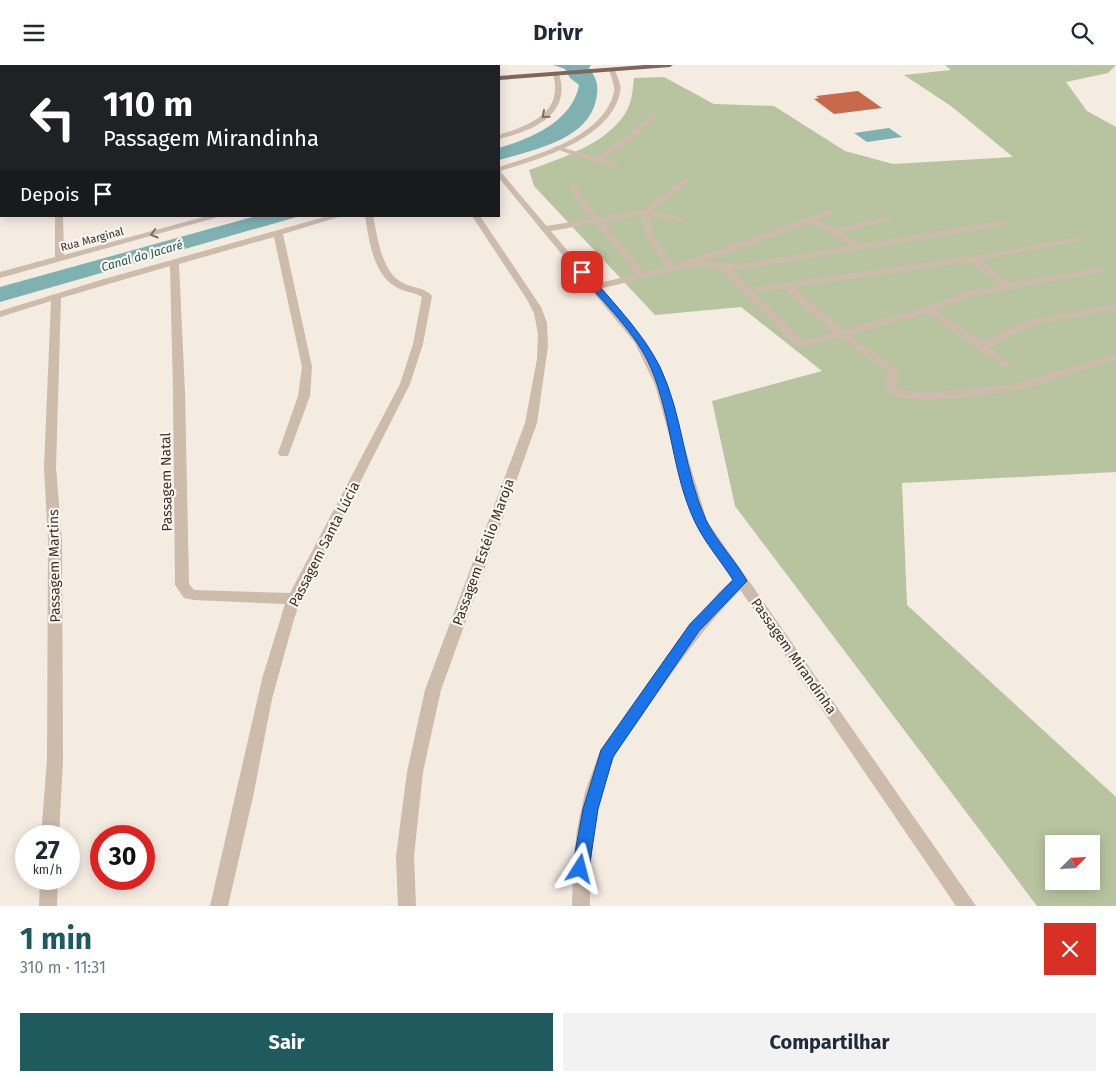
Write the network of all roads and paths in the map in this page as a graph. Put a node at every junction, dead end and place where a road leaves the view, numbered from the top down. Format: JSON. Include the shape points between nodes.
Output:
{"nodes":[{"id":1,"x":670,"y":65,"type":"edge"},
{"id":2,"x":612,"y":70,"type":"junction"},
{"id":3,"x":559,"y":73,"type":"junction"},
{"id":4,"x":500,"y":78,"type":"edge"},
{"id":5,"x":654,"y":115,"type":"dead end"},
{"id":6,"x":500,"y":137,"type":"edge"},
{"id":7,"x":557,"y":148,"type":"junction"},
{"id":8,"x":596,"y":160,"type":"junction"},
{"id":9,"x":614,"y":165,"type":"dead end"},
{"id":10,"x":500,"y":171,"type":"edge"},
{"id":11,"x":500,"y":172,"type":"edge"},
{"id":12,"x":687,"y":180,"type":"dead end"},
{"id":13,"x":574,"y":187,"type":"dead end"},
{"id":14,"x":646,"y":212,"type":"junction"},
{"id":15,"x":830,"y":213,"type":"dead end"},
{"id":16,"x":59,"y":217,"type":"edge"},
{"id":17,"x":168,"y":217,"type":"edge"},
{"id":18,"x":214,"y":217,"type":"edge"},
{"id":19,"x":334,"y":217,"type":"edge"},
{"id":20,"x":369,"y":217,"type":"edge"},
{"id":21,"x":477,"y":217,"type":"edge"},
{"id":22,"x":887,"y":217,"type":"dead end"},
{"id":23,"x":596,"y":219,"type":"junction"},
{"id":24,"x":812,"y":220,"type":"junction"},
{"id":25,"x":682,"y":221,"type":"dead end"},
{"id":26,"x":1003,"y":223,"type":"dead end"},
{"id":27,"x":170,"y":229,"type":"junction"},
{"id":28,"x":546,"y":229,"type":"junction"},
{"id":29,"x":836,"y":232,"type":"junction"},
{"id":30,"x":278,"y":233,"type":"junction"},
{"id":31,"x":1079,"y":238,"type":"dead end"},
{"id":32,"x":860,"y":247,"type":"junction"},
{"id":33,"x":971,"y":258,"type":"junction"},
{"id":34,"x":60,"y":259,"type":"junction"},
{"id":35,"x":174,"y":263,"type":"junction"},
{"id":36,"x":690,"y":264,"type":"junction"},
{"id":37,"x":724,"y":268,"type":"junction"},
{"id":38,"x":672,"y":269,"type":"junction"},
{"id":39,"x":1100,"y":270,"type":"dead end"},
{"id":40,"x":0,"y":275,"type":"edge"},
{"id":41,"x":642,"y":275,"type":"junction"},
{"id":42,"x":786,"y":285,"type":"junction"},
{"id":43,"x":1006,"y":285,"type":"junction"},
{"id":44,"x":595,"y":287,"type":"junction"},
{"id":45,"x":748,"y":291,"type":"junction"},
{"id":46,"x":56,"y":296,"type":"junction"},
{"id":47,"x":1116,"y":307,"type":"edge"},
{"id":48,"x":928,"y":309,"type":"junction"},
{"id":49,"x":0,"y":314,"type":"edge"},
{"id":50,"x":840,"y":333,"type":"junction"},
{"id":51,"x":982,"y":346,"type":"junction"},
{"id":52,"x":1116,"y":357,"type":"edge"},
{"id":53,"x":1006,"y":366,"type":"dead end"},
{"id":54,"x":284,"y":453,"type":"dead end"},
{"id":55,"x":740,"y":581,"type":"junction"},
{"id":56,"x":294,"y":599,"type":"junction"},
{"id":57,"x":51,"y":825,"type":"edge"},
{"id":58,"x":49,"y":890,"type":"edge"},
{"id":59,"x":48,"y":906,"type":"edge"},
{"id":60,"x":220,"y":906,"type":"edge"},
{"id":61,"x":407,"y":906,"type":"edge"},
{"id":62,"x":581,"y":906,"type":"edge"},
{"id":63,"x":967,"y":906,"type":"edge"}],
"edges":[{"from":1,"to":2,"type":"main road"},
{"from":2,"to":3,"type":"main road"},
{"from":2,"to":7,"type":"street","name":"Passagem Mirandinha","via":[[617,92],[604,118],[586,133]]},
{"from":3,"to":4,"type":"main road"},
{"from":3,"to":6,"type":"street","one_way":true,"via":[[562,85],[560,99],[554,107],[530,126]]},
{"from":5,"to":8,"type":"street","via":[[624,142]]},
{"from":7,"to":8,"type":"street"},
{"from":7,"to":10,"type":"street","name":"Passagem Mirandinha"},
{"from":8,"to":9,"type":"street"},
{"from":11,"to":28,"type":"street","name":"Passagem Mirandinha"},
{"from":12,"to":14,"type":"street"},
{"from":13,"to":23,"type":"street","via":[[579,199]]},
{"from":14,"to":23,"type":"street"},
{"from":14,"to":25,"type":"street"},
{"from":14,"to":38,"type":"street","via":[[644,224],[648,235]]},
{"from":15,"to":24,"type":"street"},
{"from":16,"to":34,"type":"street"},
{"from":17,"to":27,"type":"street"},
{"from":18,"to":27,"type":"street","name":"Rua Marginal"},
{"from":19,"to":30,"type":"street"},
{"from":20,"to":56,"type":"street","name":"Passagem Santa Lúcia","via":[[387,276],[398,285],[427,296],[423,325],[405,384]]},
{"from":21,"to":61,"type":"street","name":"Passagem Estélio Maroja","via":[[531,298],[542,323],[539,389],[531,423],[433,689],[414,772],[405,856]]},
{"from":22,"to":29,"type":"street"},
{"from":23,"to":28,"type":"street"},
{"from":23,"to":41,"type":"street"},
{"from":24,"to":29,"type":"street"},
{"from":24,"to":36,"type":"street"},
{"from":26,"to":32,"type":"street"},
{"from":27,"to":34,"type":"street","name":"Rua Marginal","one_way":true},
{"from":28,"to":44,"type":"street","name":"Passagem Mirandinha"},
{"from":29,"to":32,"type":"street"},
{"from":30,"to":35,"type":"street"},
{"from":30,"to":54,"type":"street","via":[[307,367],[304,396]]},
{"from":31,"to":33,"type":"street"},
{"from":32,"to":37,"type":"street"},
{"from":33,"to":42,"type":"street"},
{"from":33,"to":43,"type":"street"},
{"from":34,"to":40,"type":"street","name":"Rua Marginal"},
{"from":35,"to":46,"type":"street"},
{"from":35,"to":56,"type":"street","name":"Passagem Natal","via":[[180,392],[182,585],[194,595]]},
{"from":36,"to":37,"type":"street"},
{"from":36,"to":38,"type":"street"},
{"from":37,"to":45,"type":"street"},
{"from":38,"to":41,"type":"street"},
{"from":39,"to":43,"type":"street"},
{"from":41,"to":44,"type":"street"},
{"from":42,"to":45,"type":"street"},
{"from":42,"to":50,"type":"street"},
{"from":43,"to":48,"type":"street","via":[[971,293]]},
{"from":44,"to":55,"type":"street","name":"Passagem Mirandinha","via":[[640,342],[655,366],[701,522]]},
{"from":45,"to":50,"type":"street","via":[[800,343]]},
{"from":46,"to":49,"type":"street"},
{"from":46,"to":57,"type":"street","name":"Passagem Martins","via":[[50,467],[55,541],[56,760]]},
{"from":47,"to":51,"type":"street","via":[[1030,323]]},
{"from":48,"to":50,"type":"street"},
{"from":48,"to":51,"type":"street"},
{"from":50,"to":52,"type":"street","via":[[894,372],[890,385],[893,391],[907,396],[1025,385]]},
{"from":51,"to":53,"type":"street"},
{"from":55,"to":62,"type":"street","via":[[694,627],[607,755],[588,822],[580,869]]},
{"from":55,"to":63,"type":"street","name":"Passagem Mirandinha"},
{"from":56,"to":60,"type":"street","name":"Passagem Santa Lúcia","via":[[284,623],[259,715]]},
{"from":58,"to":59,"type":"street"}]}
